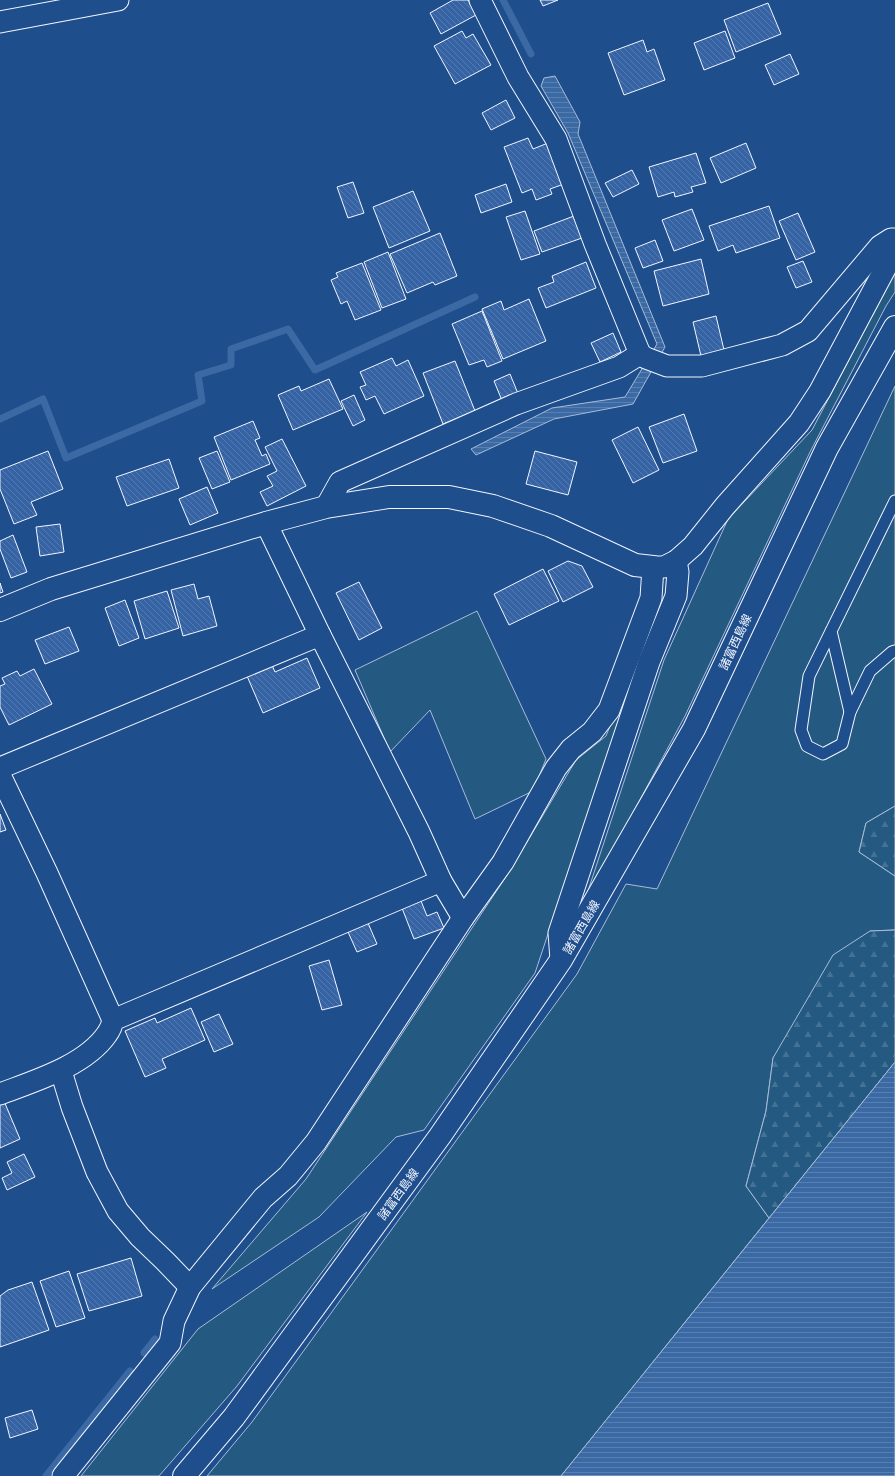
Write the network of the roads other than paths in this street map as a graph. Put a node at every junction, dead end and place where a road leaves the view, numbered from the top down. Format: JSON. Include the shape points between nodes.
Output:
{"nodes":[{"id":1,"x":118,"y":0,"type":"edge"},
{"id":2,"x":480,"y":0,"type":"edge"},
{"id":3,"x":0,"y":22,"type":"edge"},
{"id":4,"x":895,"y":239,"type":"edge"},
{"id":5,"x":895,"y":250,"type":"edge"},
{"id":6,"x":895,"y":327,"type":"edge"},
{"id":7,"x":648,"y":358,"type":"junction"},
{"id":8,"x":895,"y":501,"type":"edge"},
{"id":9,"x":326,"y":507,"type":"junction"},
{"id":10,"x":266,"y":523,"type":"junction"},
{"id":11,"x":676,"y":561,"type":"junction"},
{"id":12,"x":653,"y":567,"type":"junction"},
{"id":13,"x":0,"y":610,"type":"edge"},
{"id":14,"x":831,"y":631,"type":"junction"},
{"id":15,"x":320,"y":635,"type":"junction"},
{"id":16,"x":895,"y":651,"type":"edge"},
{"id":17,"x":850,"y":712,"type":"junction"},
{"id":18,"x":0,"y":768,"type":"edge"},
{"id":19,"x":0,"y":775,"type":"edge"},
{"id":20,"x":441,"y":881,"type":"junction"},
{"id":21,"x":463,"y":918,"type":"junction"},
{"id":22,"x":561,"y":960,"type":"junction"},
{"id":23,"x":114,"y":1020,"type":"junction"},
{"id":24,"x":61,"y":1071,"type":"junction"},
{"id":25,"x":0,"y":1094,"type":"edge"},
{"id":26,"x":190,"y":1287,"type":"junction"},
{"id":27,"x":63,"y":1476,"type":"edge"},
{"id":28,"x":184,"y":1476,"type":"edge"}],
"edges":[{"from":1,"to":3,"type":"street"},
{"from":2,"to":7,"type":"street","via":[[518,77],[556,139],[595,244]]},
{"from":4,"to":7,"type":"street","via":[[880,246],[808,331],[782,345],[702,366],[667,366]]},
{"from":5,"to":11,"type":"street","via":[[820,391],[799,423],[693,546]]},
{"from":6,"to":22,"type":"main road","name":"諸富西島線","via":[[827,448],[694,729]]},
{"from":7,"to":9,"type":"street","via":[[516,404],[340,482]]},
{"from":8,"to":14,"type":"lane"},
{"from":9,"to":10,"type":"main road"},
{"from":9,"to":12,"type":"main road","via":[[389,498],[456,499],[508,511],[551,526],[635,565]]},
{"from":10,"to":13,"type":"main road","via":[[51,589]]},
{"from":10,"to":15,"type":"street"},
{"from":11,"to":12,"type":"street","via":[[664,567]]},
{"from":11,"to":22,"type":"street","via":[[676,596],[649,662],[559,933]]},
{"from":12,"to":21,"type":"street","via":[[651,598],[609,710],[592,732],[571,749],[556,768],[503,862]]},
{"from":14,"to":17,"type":"lane"},
{"from":14,"to":17,"type":"lane","via":[[809,676],[801,730],[807,746],[823,754],[842,744]]},
{"from":15,"to":18,"type":"street"},
{"from":15,"to":20,"type":"street"},
{"from":16,"to":17,"type":"lane","via":[[870,671]]},
{"from":19,"to":23,"type":"street"},
{"from":20,"to":21,"type":"street"},
{"from":20,"to":23,"type":"street"},
{"from":21,"to":26,"type":"street","via":[[316,1142],[288,1176],[264,1198]]},
{"from":22,"to":28,"type":"main road","name":"諸富西島線","via":[[408,1181],[234,1417]]},
{"from":23,"to":24,"type":"street","via":[[98,1046]]},
{"from":24,"to":25,"type":"street"},
{"from":24,"to":26,"type":"street","via":[[97,1172],[118,1211]]},
{"from":26,"to":27,"type":"street","via":[[174,1322],[170,1343]]}]}
